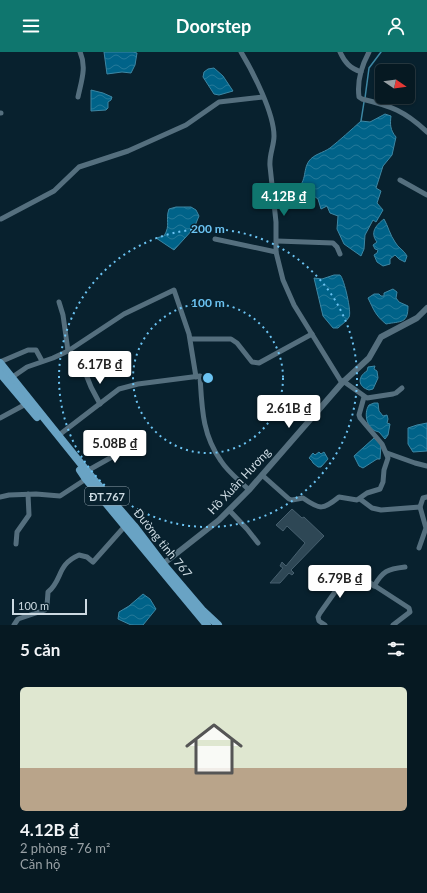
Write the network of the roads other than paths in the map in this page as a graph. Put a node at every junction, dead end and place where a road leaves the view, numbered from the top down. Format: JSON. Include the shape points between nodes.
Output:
{"nodes":[{"id":1,"x":80,"y":52,"type":"edge"},
{"id":2,"x":241,"y":52,"type":"edge"},
{"id":3,"x":340,"y":52,"type":"edge"},
{"id":4,"x":370,"y":52,"type":"edge"},
{"id":5,"x":361,"y":72,"type":"junction"},
{"id":6,"x":78,"y":97,"type":"dead end"},
{"id":7,"x":263,"y":97,"type":"junction"},
{"id":8,"x":427,"y":132,"type":"edge"},
{"id":9,"x":400,"y":180,"type":"dead end"},
{"id":10,"x":427,"y":195,"type":"edge"},
{"id":11,"x":1,"y":218,"type":"dead end"},
{"id":12,"x":215,"y":239,"type":"dead end"},
{"id":13,"x":277,"y":241,"type":"junction"},
{"id":14,"x":276,"y":252,"type":"junction"},
{"id":15,"x":340,"y":254,"type":"dead end"},
{"id":16,"x":58,"y":302,"type":"dead end"},
{"id":17,"x":427,"y":308,"type":"edge"},
{"id":18,"x":312,"y":334,"type":"junction"},
{"id":19,"x":191,"y":339,"type":"junction"},
{"id":20,"x":68,"y":351,"type":"junction"},
{"id":21,"x":42,"y":361,"type":"junction"},
{"id":22,"x":0,"y":363,"type":"edge"},
{"id":23,"x":85,"y":372,"type":"dead end"},
{"id":24,"x":0,"y":373,"type":"edge"},
{"id":25,"x":196,"y":377,"type":"junction"},
{"id":26,"x":11,"y":378,"type":"junction"},
{"id":27,"x":342,"y":382,"type":"junction"},
{"id":28,"x":402,"y":388,"type":"dead end"},
{"id":29,"x":364,"y":397,"type":"junction"},
{"id":30,"x":26,"y":404,"type":"junction"},
{"id":31,"x":100,"y":404,"type":"junction"},
{"id":32,"x":0,"y":418,"type":"edge"},
{"id":33,"x":59,"y":435,"type":"junction"},
{"id":34,"x":135,"y":444,"type":"dead end"},
{"id":35,"x":387,"y":453,"type":"junction"},
{"id":36,"x":427,"y":466,"type":"edge"},
{"id":37,"x":86,"y":475,"type":"junction"},
{"id":38,"x":262,"y":475,"type":"junction"},
{"id":39,"x":96,"y":487,"type":"junction"},
{"id":40,"x":248,"y":490,"type":"junction"},
{"id":41,"x":28,"y":494,"type":"junction"},
{"id":42,"x":0,"y":497,"type":"edge"},
{"id":43,"x":427,"y":497,"type":"edge"},
{"id":44,"x":360,"y":499,"type":"junction"},
{"id":45,"x":420,"y":507,"type":"junction"},
{"id":46,"x":229,"y":510,"type":"junction"},
{"id":47,"x":125,"y":526,"type":"junction"},
{"id":48,"x":258,"y":543,"type":"dead end"},
{"id":49,"x":16,"y":544,"type":"dead end"},
{"id":50,"x":419,"y":548,"type":"dead end"},
{"id":51,"x":160,"y":565,"type":"junction"},
{"id":52,"x":405,"y":567,"type":"dead end"},
{"id":53,"x":374,"y":586,"type":"junction"},
{"id":54,"x":14,"y":625,"type":"edge"},
{"id":55,"x":207,"y":625,"type":"edge"},
{"id":56,"x":218,"y":625,"type":"edge"},
{"id":57,"x":325,"y":625,"type":"edge"},
{"id":58,"x":393,"y":625,"type":"edge"}],
"edges":[{"from":1,"to":6,"type":"street","via":[[84,70]]},
{"from":2,"to":7,"type":"street"},
{"from":3,"to":5,"type":"street","via":[[348,66]]},
{"from":4,"to":5,"type":"street"},
{"from":5,"to":8,"type":"street","via":[[359,95],[364,100],[406,114]]},
{"from":7,"to":11,"type":"street","via":[[219,102],[186,125],[128,151],[78,168],[54,191]]},
{"from":7,"to":13,"type":"street","via":[[272,120],[274,134],[270,166]]},
{"from":9,"to":10,"type":"street"},
{"from":12,"to":14,"type":"street"},
{"from":13,"to":14,"type":"street"},
{"from":13,"to":15,"type":"street","via":[[333,243]]},
{"from":14,"to":18,"type":"street","via":[[282,280]]},
{"from":16,"to":20,"type":"street","via":[[63,315]]},
{"from":17,"to":27,"type":"street","name":"Hồ Xuân Hương","via":[[417,318],[382,337],[369,358]]},
{"from":18,"to":19,"type":"street","via":[[259,363],[252,362],[231,339]]},
{"from":18,"to":27,"type":"street"},
{"from":19,"to":20,"type":"street","via":[[176,291],[172,290],[124,314]]},
{"from":19,"to":25,"type":"street"},
{"from":20,"to":21,"type":"street"},
{"from":21,"to":22,"type":"street","via":[[36,350],[28,350]]},
{"from":21,"to":26,"type":"street","via":[[26,367]]},
{"from":22,"to":26,"type":"main road","name":"Đường tỉnh 767","number":"ĐT.767"},
{"from":23,"to":31,"type":"street"},
{"from":24,"to":30,"type":"main road","name":"Đường tỉnh 767","number":"ĐT.767"},
{"from":25,"to":31,"type":"street","via":[[128,386]]},
{"from":25,"to":40,"type":"street","via":[[200,376],[203,416],[216,454]]},
{"from":26,"to":33,"type":"main road","name":"Đường tỉnh 767","number":"ĐT.767"},
{"from":27,"to":29,"type":"street"},
{"from":27,"to":38,"type":"street","name":"Hồ Xuân Hương"},
{"from":28,"to":29,"type":"street","via":[[393,394]]},
{"from":29,"to":35,"type":"street","via":[[360,418]]},
{"from":30,"to":32,"type":"street"},
{"from":30,"to":37,"type":"main road","name":"Đường tỉnh 767","number":"ĐT.767"},
{"from":31,"to":33,"type":"street"},
{"from":33,"to":37,"type":"main road","name":"Đường tỉnh 767","number":"ĐT.767"},
{"from":34,"to":37,"type":"street"},
{"from":35,"to":36,"type":"street"},
{"from":35,"to":44,"type":"street","via":[[380,489],[367,493]]},
{"from":37,"to":39,"type":"main road","name":"Đường tỉnh 767","number":"ĐT.767"},
{"from":37,"to":41,"type":"street","via":[[60,496]]},
{"from":38,"to":40,"type":"street","name":"Hồ Xuân Hương"},
{"from":38,"to":44,"type":"street","via":[[289,499],[304,498],[316,507],[331,504],[339,498]]},
{"from":39,"to":47,"type":"main road","name":"Đường tỉnh 767","number":"ĐT.767"},
{"from":39,"to":51,"type":"main road","name":"Đường tỉnh 767","number":"ĐT.767","via":[[134,526]]},
{"from":40,"to":46,"type":"street","name":"Hồ Xuân Hương"},
{"from":41,"to":42,"type":"street"},
{"from":41,"to":49,"type":"street","via":[[29,515],[17,532]]},
{"from":43,"to":45,"type":"street","via":[[423,498]]},
{"from":44,"to":45,"type":"street","via":[[372,508],[381,510]]},
{"from":45,"to":50,"type":"street","via":[[426,528]]},
{"from":46,"to":48,"type":"street"},
{"from":46,"to":51,"type":"street","name":"Hồ Xuân Hương"},
{"from":47,"to":51,"type":"main road","name":"Đường tỉnh 767","number":"ĐT.767"},
{"from":47,"to":54,"type":"street","via":[[94,562],[79,555],[66,563],[54,587],[48,592],[45,610],[18,619]]},
{"from":51,"to":55,"type":"main road","name":"Đường tỉnh 767","number":"ĐT.767"},
{"from":51,"to":56,"type":"main road","name":"Đường tỉnh 767","number":"ĐT.767"},
{"from":52,"to":53,"type":"street","via":[[384,572]]},
{"from":53,"to":57,"type":"street","via":[[355,573],[348,575],[318,617]]},
{"from":53,"to":58,"type":"street","via":[[410,609],[410,612]]}]}
